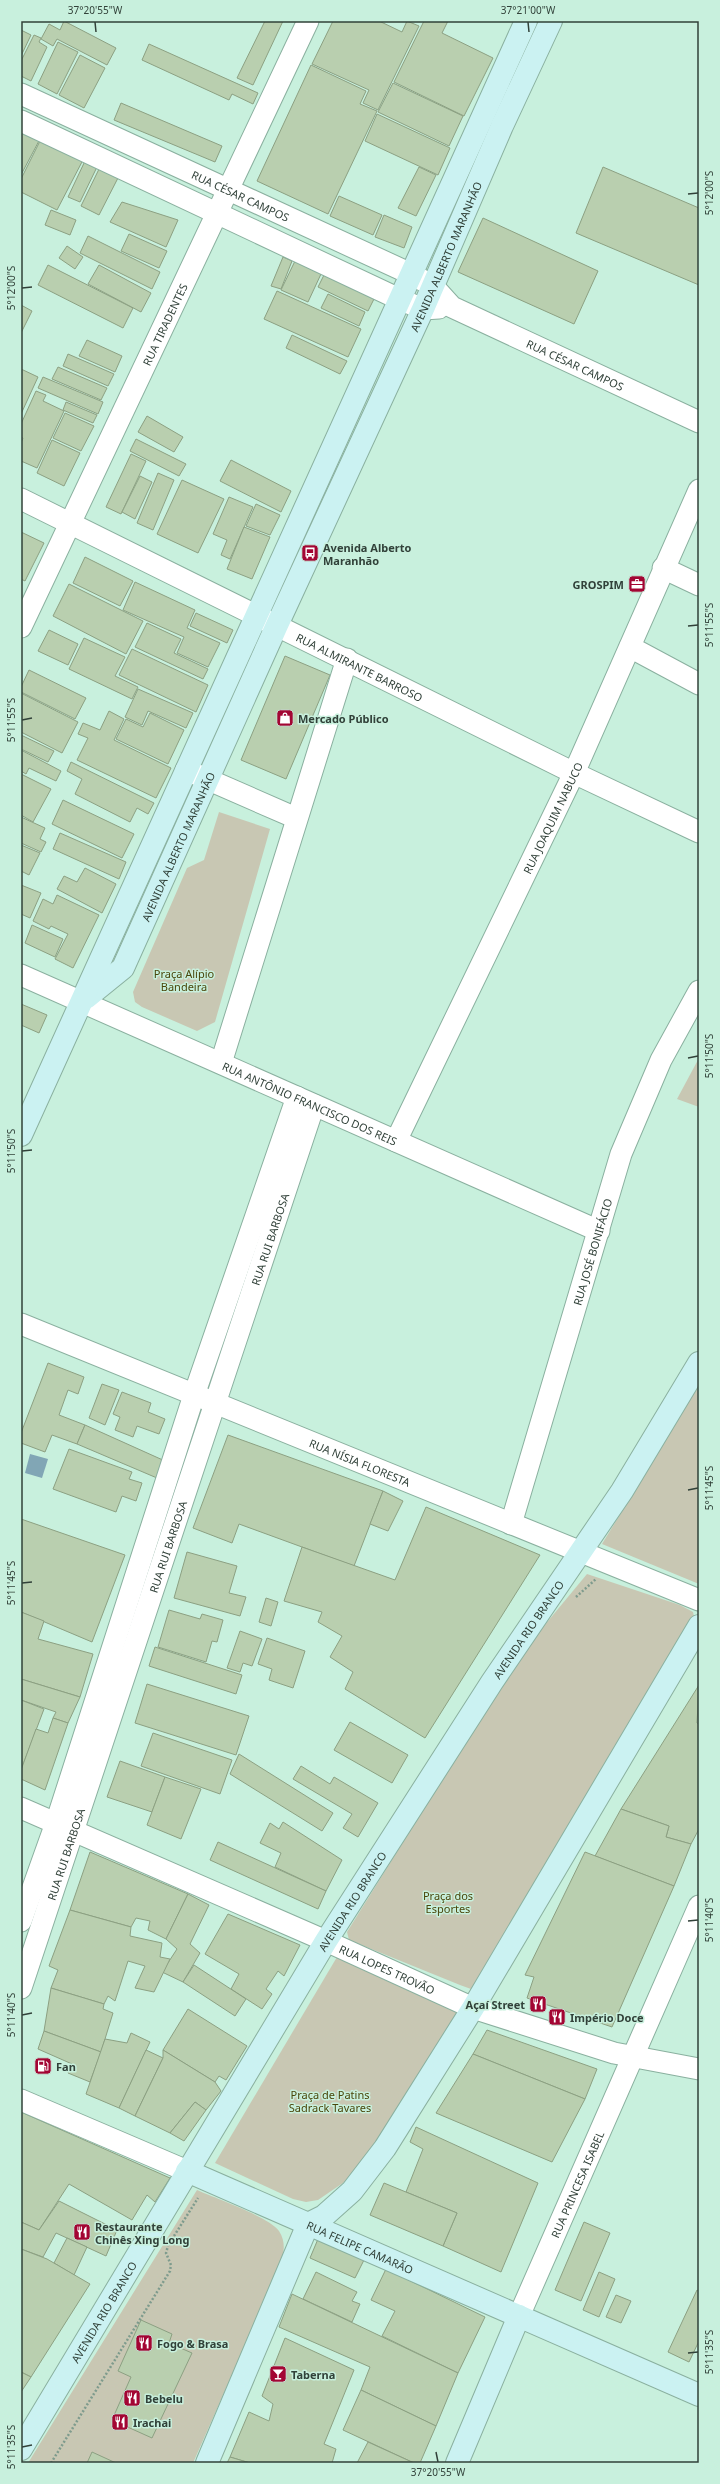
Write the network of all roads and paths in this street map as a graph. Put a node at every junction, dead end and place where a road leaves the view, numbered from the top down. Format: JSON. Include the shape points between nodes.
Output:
{"nodes":[{"id":1,"x":308,"y":21,"type":"edge"},
{"id":2,"x":526,"y":21,"type":"edge"},
{"id":3,"x":551,"y":21,"type":"edge"},
{"id":4,"x":21,"y":94,"type":"edge"},
{"id":5,"x":481,"y":116,"type":"junction"},
{"id":6,"x":21,"y":121,"type":"edge"},
{"id":7,"x":502,"y":126,"type":"junction"},
{"id":8,"x":228,"y":190,"type":"junction"},
{"id":9,"x":217,"y":213,"type":"junction"},
{"id":10,"x":411,"y":274,"type":"junction"},
{"id":11,"x":433,"y":286,"type":"junction"},
{"id":12,"x":399,"y":299,"type":"junction"},
{"id":13,"x":452,"y":307,"type":"junction"},
{"id":14,"x":423,"y":309,"type":"junction"},
{"id":15,"x":699,"y":422,"type":"edge"},
{"id":16,"x":699,"y":490,"type":"edge"},
{"id":17,"x":21,"y":499,"type":"edge"},
{"id":18,"x":71,"y":523,"type":"junction"},
{"id":19,"x":663,"y":568,"type":"junction"},
{"id":20,"x":699,"y":585,"type":"edge"},
{"id":21,"x":256,"y":615,"type":"junction"},
{"id":22,"x":277,"y":625,"type":"junction"},
{"id":23,"x":21,"y":628,"type":"edge"},
{"id":24,"x":630,"y":647,"type":"junction"},
{"id":25,"x":347,"y":659,"type":"junction"},
{"id":26,"x":699,"y":684,"type":"edge"},
{"id":27,"x":186,"y":770,"type":"junction"},
{"id":28,"x":574,"y":773,"type":"junction"},
{"id":29,"x":208,"y":779,"type":"junction"},
{"id":30,"x":296,"y":818,"type":"junction"},
{"id":31,"x":699,"y":832,"type":"edge"},
{"id":32,"x":21,"y":975,"type":"edge"},
{"id":33,"x":699,"y":991,"type":"edge"},
{"id":34,"x":82,"y":1002,"type":"junction"},
{"id":35,"x":221,"y":1063,"type":"junction"},
{"id":36,"x":305,"y":1101,"type":"junction"},
{"id":37,"x":21,"y":1135,"type":"edge"},
{"id":38,"x":396,"y":1141,"type":"junction"},
{"id":39,"x":599,"y":1231,"type":"junction"},
{"id":40,"x":260,"y":1234,"type":"junction"},
{"id":41,"x":21,"y":1324,"type":"edge"},
{"id":42,"x":699,"y":1364,"type":"edge"},
{"id":43,"x":194,"y":1395,"type":"junction"},
{"id":44,"x":214,"y":1403,"type":"junction"},
{"id":45,"x":165,"y":1522,"type":"junction"},
{"id":46,"x":512,"y":1524,"type":"junction"},
{"id":47,"x":580,"y":1552,"type":"junction"},
{"id":48,"x":699,"y":1600,"type":"edge"},
{"id":49,"x":699,"y":1626,"type":"edge"},
{"id":50,"x":21,"y":1808,"type":"edge"},
{"id":51,"x":65,"y":1827,"type":"junction"},
{"id":52,"x":699,"y":1906,"type":"edge"},
{"id":53,"x":21,"y":1921,"type":"edge"},
{"id":54,"x":326,"y":1941,"type":"junction"},
{"id":55,"x":21,"y":1988,"type":"edge"},
{"id":56,"x":473,"y":2008,"type":"junction"},
{"id":57,"x":634,"y":2058,"type":"junction"},
{"id":58,"x":699,"y":2069,"type":"edge"},
{"id":59,"x":21,"y":2100,"type":"edge"},
{"id":60,"x":187,"y":2171,"type":"junction"},
{"id":61,"x":210,"y":2181,"type":"junction"},
{"id":62,"x":308,"y":2224,"type":"junction"},
{"id":63,"x":519,"y":2316,"type":"junction"},
{"id":64,"x":699,"y":2395,"type":"edge"},
{"id":65,"x":21,"y":2449,"type":"edge"},
{"id":66,"x":51,"y":2463,"type":"edge"},
{"id":67,"x":207,"y":2463,"type":"edge"},
{"id":68,"x":457,"y":2463,"type":"edge"}],
"edges":[{"from":1,"to":8,"type":"street","name":"RUA TIRADENTES"},
{"from":2,"to":5,"type":"main road","name":"AVENIDA ALBERTO MARANHÃO"},
{"from":3,"to":7,"type":"main road","name":"AVENIDA ALBERTO MARANHÃO"},
{"from":4,"to":8,"type":"street","name":"RUA CÉSAR CAMPOS"},
{"from":5,"to":7,"type":"main road"},
{"from":5,"to":10,"type":"main road","name":"AVENIDA ALBERTO MARANHÃO"},
{"from":6,"to":9,"type":"street","name":"RUA CÉSAR CAMPOS"},
{"from":7,"to":11,"type":"main road","name":"AVENIDA ALBERTO MARANHÃO"},
{"from":8,"to":9,"type":"street","name":"RUA TIRADENTES"},
{"from":8,"to":10,"type":"street","name":"RUA CÉSAR CAMPOS"},
{"from":9,"to":12,"type":"street","name":"RUA CÉSAR CAMPOS"},
{"from":9,"to":18,"type":"street","name":"RUA TIRADENTES"},
{"from":10,"to":11,"type":"street","name":"RUA CÉSAR CAMPOS"},
{"from":10,"to":12,"type":"main road","name":"AVENIDA ALBERTO MARANHÃO"},
{"from":11,"to":13,"type":"street","name":"RUA CÉSAR CAMPOS"},
{"from":11,"to":14,"type":"main road","name":"AVENIDA ALBERTO MARANHÃO"},
{"from":12,"to":14,"type":"street","name":"RUA CÉSAR CAMPOS"},
{"from":12,"to":21,"type":"main road","name":"AVENIDA ALBERTO MARANHÃO"},
{"from":13,"to":14,"type":"street","name":"RUA CÉSAR CAMPOS"},
{"from":13,"to":15,"type":"street","name":"RUA CÉSAR CAMPOS"},
{"from":14,"to":22,"type":"main road","name":"AVENIDA ALBERTO MARANHÃO"},
{"from":16,"to":19,"type":"street","name":"RUA JOAQUIM NABUCO"},
{"from":17,"to":18,"type":"street","name":"RUA ALMIRANTE BARROSO"},
{"from":18,"to":21,"type":"street","name":"RUA ALMIRANTE BARROSO"},
{"from":18,"to":23,"type":"street","name":"RUA TIRADENTES"},
{"from":19,"to":20,"type":"street"},
{"from":19,"to":24,"type":"street","name":"RUA JOAQUIM NABUCO"},
{"from":21,"to":22,"type":"street","name":"RUA ALMIRANTE BARROSO"},
{"from":21,"to":27,"type":"main road","name":"AVENIDA ALBERTO MARANHÃO"},
{"from":22,"to":25,"type":"street","name":"RUA ALMIRANTE BARROSO"},
{"from":22,"to":29,"type":"main road","name":"AVENIDA ALBERTO MARANHÃO"},
{"from":24,"to":26,"type":"street"},
{"from":24,"to":28,"type":"street","name":"RUA JOAQUIM NABUCO"},
{"from":25,"to":28,"type":"street","name":"RUA ALMIRANTE BARROSO"},
{"from":25,"to":30,"type":"street"},
{"from":27,"to":29,"type":"street"},
{"from":27,"to":34,"type":"main road","name":"AVENIDA ALBERTO MARANHÃO"},
{"from":28,"to":31,"type":"street","name":"RUA ALMIRANTE BARROSO"},
{"from":28,"to":38,"type":"street","name":"RUA JOAQUIM NABUCO"},
{"from":29,"to":30,"type":"street"},
{"from":29,"to":34,"type":"main road","name":"AVENIDA ALBERTO MARANHÃO","via":[[123,968]]},
{"from":30,"to":35,"type":"street"},
{"from":32,"to":34,"type":"street","name":"RUA ANTÔNIO FRANCISCO DOS REIS"},
{"from":33,"to":39,"type":"street","name":"RUA JOSÉ BONIFÁCIO","via":[[661,1060],[636,1115],[621,1154]]},
{"from":34,"to":35,"type":"street","name":"RUA ANTÔNIO FRANCISCO DOS REIS"},
{"from":34,"to":37,"type":"main road","name":"AVENIDA ALBERTO MARANHÃO"},
{"from":35,"to":36,"type":"street","name":"RUA ANTÔNIO FRANCISCO DOS REIS"},
{"from":36,"to":38,"type":"street","name":"RUA ANTÔNIO FRANCISCO DOS REIS"},
{"from":36,"to":40,"type":"street","name":"RUA RUI BARBOSA"},
{"from":38,"to":39,"type":"street","name":"RUA ANTÔNIO FRANCISCO DOS REIS"},
{"from":39,"to":46,"type":"street","name":"RUA JOSÉ BONIFÁCIO"},
{"from":40,"to":43,"type":"street","name":"RUA RUI BARBOSA"},
{"from":40,"to":44,"type":"street","name":"RUA RUI BARBOSA"},
{"from":41,"to":43,"type":"street","name":"RUA NÍSIA FLORESTA"},
{"from":42,"to":47,"type":"main road","name":"AVENIDA RIO BRANCO","via":[[622,1491]]},
{"from":43,"to":44,"type":"street","name":"RUA NÍSIA FLORESTA"},
{"from":43,"to":45,"type":"street","name":"RUA RUI BARBOSA"},
{"from":44,"to":45,"type":"street","name":"RUA RUI BARBOSA"},
{"from":44,"to":46,"type":"street","name":"RUA NÍSIA FLORESTA"},
{"from":45,"to":51,"type":"street","name":"RUA RUI BARBOSA"},
{"from":46,"to":47,"type":"street","name":"RUA NÍSIA FLORESTA"},
{"from":47,"to":48,"type":"street","name":"RUA NÍSIA FLORESTA"},
{"from":47,"to":54,"type":"main road","name":"AVENIDA RIO BRANCO","via":[[492,1682]]},
{"from":49,"to":56,"type":"main road"},
{"from":50,"to":51,"type":"street","name":"RUA LOPES TROVÃO"},
{"from":51,"to":53,"type":"street","name":"RUA RUI BARBOSA"},
{"from":51,"to":54,"type":"street","name":"RUA LOPES TROVÃO"},
{"from":51,"to":55,"type":"street","name":"RUA RUI BARBOSA"},
{"from":52,"to":57,"type":"street","name":"RUA PRINCESA ISABEL"},
{"from":54,"to":56,"type":"street","name":"RUA LOPES TROVÃO"},
{"from":54,"to":60,"type":"main road","name":"AVENIDA RIO BRANCO"},
{"from":56,"to":57,"type":"street","name":"RUA LOPES TROVÃO","via":[[539,2031]]},
{"from":56,"to":62,"type":"main road","via":[[373,2166],[339,2203],[324,2216]]},
{"from":57,"to":58,"type":"street","name":"RUA LOPES TROVÃO"},
{"from":57,"to":63,"type":"street","name":"RUA PRINCESA ISABEL"},
{"from":59,"to":60,"type":"street","name":"RUA FELIPE CAMARÃO"},
{"from":60,"to":61,"type":"main road","name":"RUA FELIPE CAMARÃO"},
{"from":60,"to":65,"type":"main road","name":"AVENIDA RIO BRANCO"},
{"from":61,"to":62,"type":"main road","name":"RUA FELIPE CAMARÃO"},
{"from":61,"to":66,"type":"path","via":[[168,2247],[166,2253],[171,2265],[170,2271]]},
{"from":62,"to":63,"type":"main road","name":"RUA FELIPE CAMARÃO"},
{"from":62,"to":67,"type":"main road"},
{"from":63,"to":64,"type":"main road","name":"RUA FELIPE CAMARÃO"},
{"from":63,"to":68,"type":"main road","name":"RUA PRINCESA ISABEL"}]}
